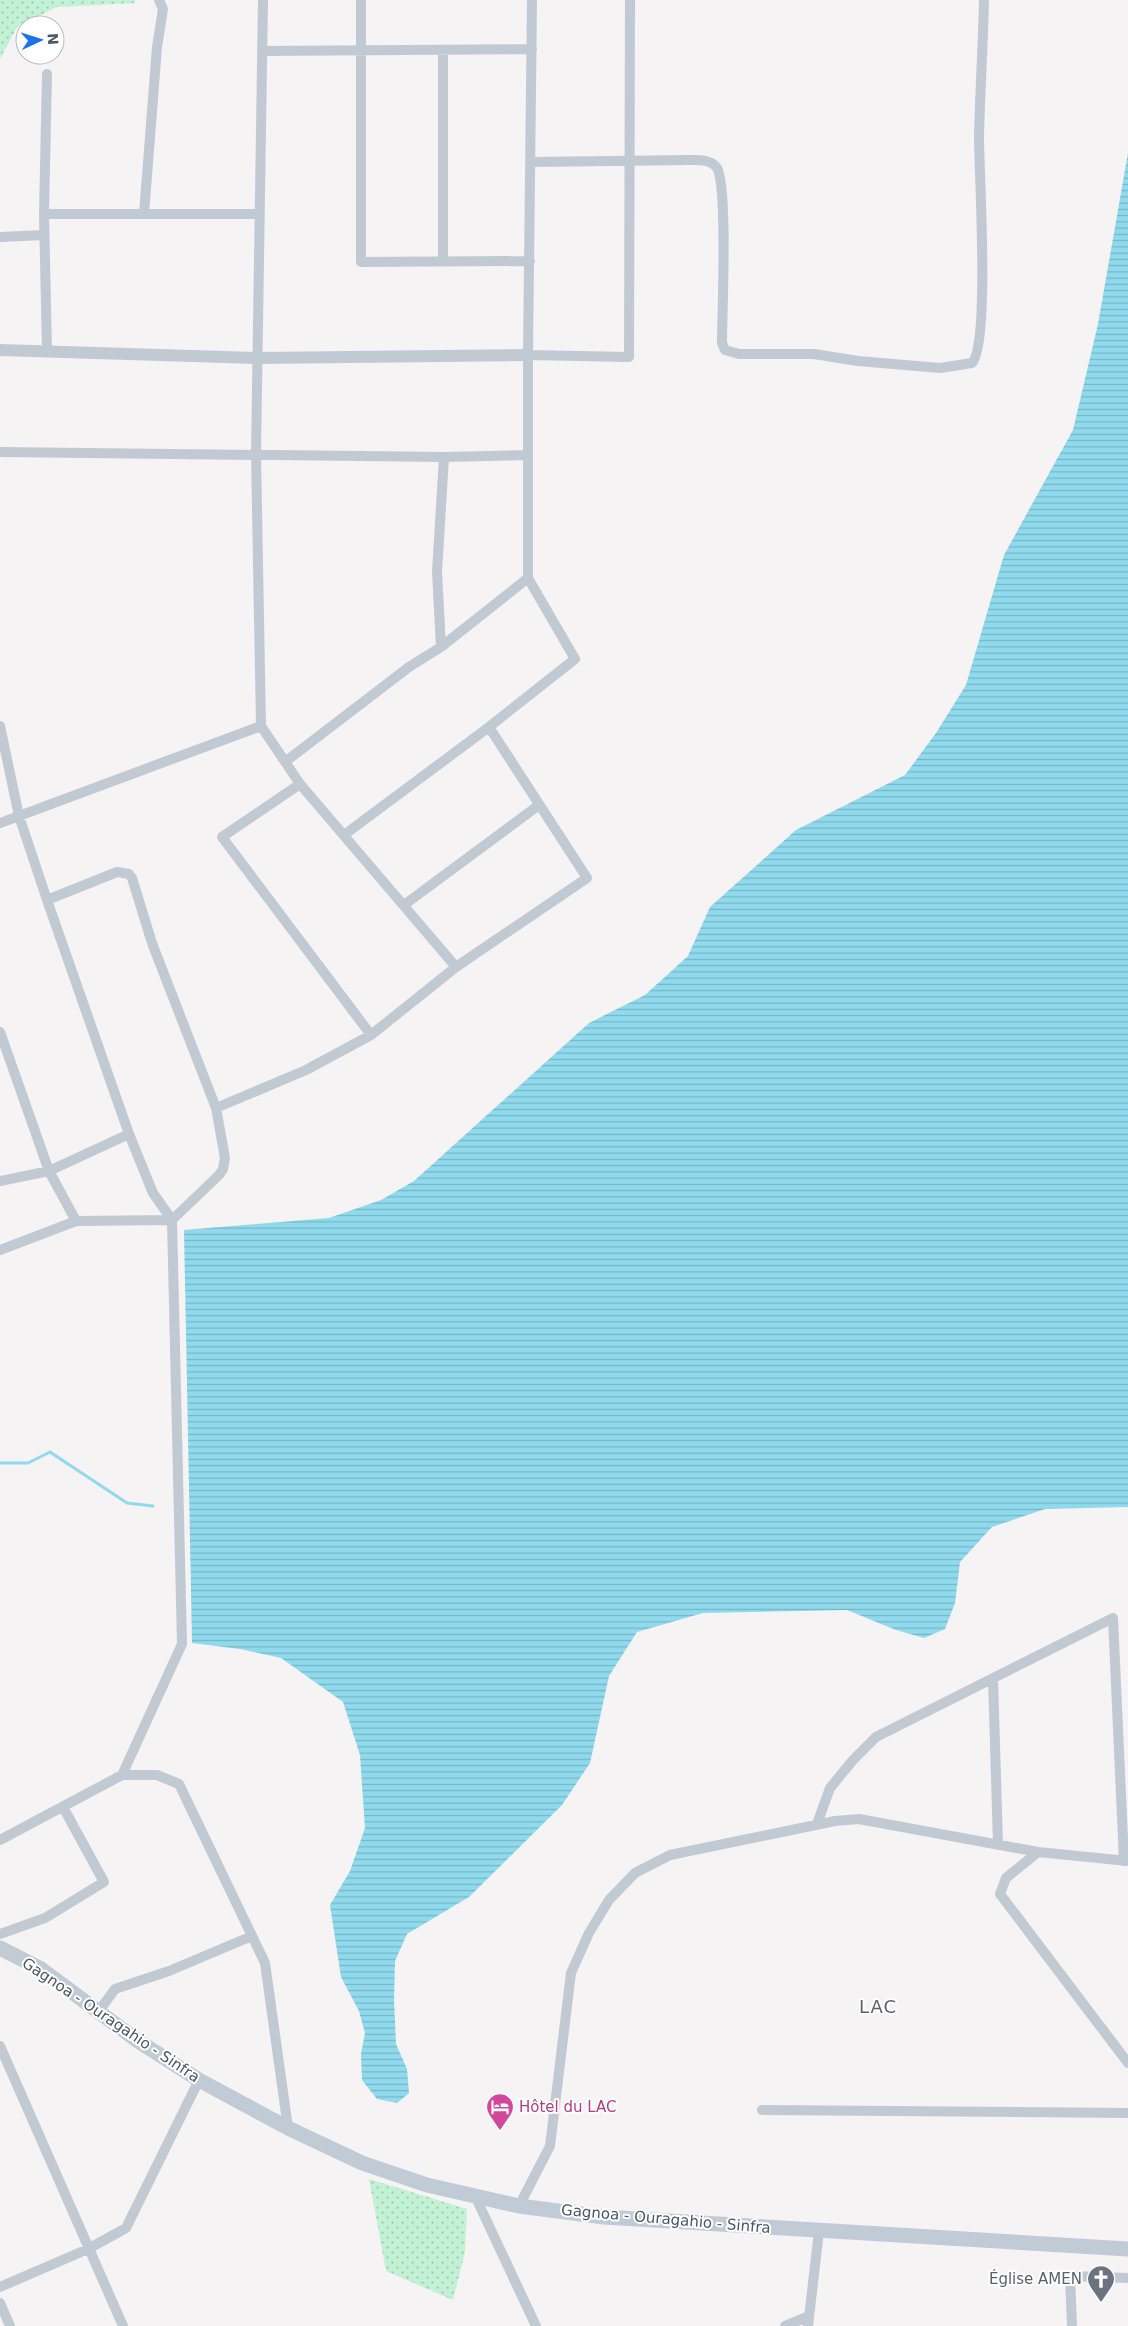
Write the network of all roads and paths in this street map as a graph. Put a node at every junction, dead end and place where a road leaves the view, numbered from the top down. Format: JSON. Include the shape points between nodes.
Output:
{"nodes":[{"id":1,"x":159,"y":0,"type":"edge"},
{"id":2,"x":263,"y":0,"type":"edge"},
{"id":3,"x":361,"y":0,"type":"edge"},
{"id":4,"x":532,"y":0,"type":"edge"},
{"id":5,"x":630,"y":0,"type":"edge"},
{"id":6,"x":984,"y":0,"type":"edge"},
{"id":7,"x":532,"y":49,"type":"junction"},
{"id":8,"x":361,"y":50,"type":"junction"},
{"id":9,"x":443,"y":50,"type":"junction"},
{"id":10,"x":262,"y":51,"type":"junction"},
{"id":11,"x":47,"y":74,"type":"dead end"},
{"id":12,"x":630,"y":159,"type":"junction"},
{"id":13,"x":532,"y":162,"type":"junction"},
{"id":14,"x":44,"y":214,"type":"junction"},
{"id":15,"x":144,"y":214,"type":"junction"},
{"id":16,"x":260,"y":214,"type":"junction"},
{"id":17,"x":44,"y":235,"type":"junction"},
{"id":18,"x":0,"y":237,"type":"edge"},
{"id":19,"x":443,"y":261,"type":"junction"},
{"id":20,"x":530,"y":261,"type":"junction"},
{"id":21,"x":0,"y":350,"type":"edge"},
{"id":22,"x":47,"y":351,"type":"junction"},
{"id":23,"x":528,"y":354,"type":"junction"},
{"id":24,"x":258,"y":358,"type":"junction"},
{"id":25,"x":0,"y":452,"type":"edge"},
{"id":26,"x":256,"y":454,"type":"junction"},
{"id":27,"x":527,"y":456,"type":"junction"},
{"id":28,"x":444,"y":457,"type":"junction"},
{"id":29,"x":528,"y":578,"type":"junction"},
{"id":30,"x":442,"y":647,"type":"junction"},
{"id":31,"x":0,"y":726,"type":"edge"},
{"id":32,"x":261,"y":726,"type":"junction"},
{"id":33,"x":489,"y":727,"type":"junction"},
{"id":34,"x":285,"y":762,"type":"junction"},
{"id":35,"x":300,"y":784,"type":"junction"},
{"id":36,"x":539,"y":805,"type":"junction"},
{"id":37,"x":19,"y":816,"type":"junction"},
{"id":38,"x":0,"y":822,"type":"edge"},
{"id":39,"x":344,"y":835,"type":"junction"},
{"id":40,"x":47,"y":900,"type":"junction"},
{"id":41,"x":404,"y":905,"type":"junction"},
{"id":42,"x":456,"y":967,"type":"junction"},
{"id":43,"x":0,"y":1032,"type":"edge"},
{"id":44,"x":371,"y":1035,"type":"junction"},
{"id":45,"x":216,"y":1108,"type":"junction"},
{"id":46,"x":129,"y":1134,"type":"junction"},
{"id":47,"x":49,"y":1171,"type":"junction"},
{"id":48,"x":0,"y":1181,"type":"edge"},
{"id":49,"x":172,"y":1220,"type":"junction"},
{"id":50,"x":76,"y":1221,"type":"junction"},
{"id":51,"x":0,"y":1250,"type":"edge"},
{"id":52,"x":993,"y":1678,"type":"junction"},
{"id":53,"x":122,"y":1775,"type":"junction"},
{"id":54,"x":63,"y":1808,"type":"junction"},
{"id":55,"x":817,"y":1824,"type":"junction"},
{"id":56,"x":0,"y":1840,"type":"edge"},
{"id":57,"x":998,"y":1844,"type":"junction"},
{"id":58,"x":1038,"y":1852,"type":"junction"},
{"id":59,"x":1126,"y":1861,"type":"edge"},
{"id":60,"x":0,"y":1934,"type":"edge"},
{"id":61,"x":252,"y":1936,"type":"junction"},
{"id":62,"x":0,"y":1948,"type":"edge"},
{"id":63,"x":99,"y":2011,"type":"junction"},
{"id":64,"x":0,"y":2046,"type":"edge"},
{"id":65,"x":1128,"y":2063,"type":"edge"},
{"id":66,"x":199,"y":2080,"type":"junction"},
{"id":67,"x":762,"y":2110,"type":"dead end"},
{"id":68,"x":1128,"y":2114,"type":"edge"},
{"id":69,"x":288,"y":2128,"type":"junction"},
{"id":70,"x":475,"y":2196,"type":"junction"},
{"id":71,"x":519,"y":2206,"type":"junction"},
{"id":72,"x":820,"y":2231,"type":"junction"},
{"id":73,"x":88,"y":2249,"type":"junction"},
{"id":74,"x":1128,"y":2249,"type":"edge"},
{"id":75,"x":1128,"y":2278,"type":"edge"},
{"id":76,"x":0,"y":2287,"type":"edge"},
{"id":77,"x":0,"y":2303,"type":"edge"},
{"id":78,"x":807,"y":2321,"type":"edge"},
{"id":79,"x":10,"y":2326,"type":"edge"},
{"id":80,"x":123,"y":2326,"type":"edge"},
{"id":81,"x":536,"y":2326,"type":"edge"},
{"id":82,"x":785,"y":2326,"type":"edge"},
{"id":83,"x":1072,"y":2326,"type":"edge"}],
"edges":[{"from":1,"to":15,"type":"street","via":[[163,9]]},
{"from":2,"to":10,"type":"street"},
{"from":3,"to":8,"type":"street"},
{"from":4,"to":7,"type":"street"},
{"from":5,"to":12,"type":"street"},
{"from":6,"to":12,"type":"street","via":[[979,139],[981,317],[978,352],[972,363],[940,368],[858,361],[822,354],[739,354],[725,350],[722,343],[722,202],[716,168],[702,160]]},
{"from":7,"to":9,"type":"street"},
{"from":7,"to":13,"type":"street"},
{"from":8,"to":9,"type":"street"},
{"from":8,"to":10,"type":"street"},
{"from":8,"to":19,"type":"street","via":[[361,262]]},
{"from":9,"to":19,"type":"street"},
{"from":10,"to":16,"type":"street"},
{"from":11,"to":14,"type":"street"},
{"from":12,"to":13,"type":"street"},
{"from":12,"to":23,"type":"street","via":[[628,357]]},
{"from":13,"to":20,"type":"street"},
{"from":14,"to":15,"type":"street"},
{"from":14,"to":17,"type":"street"},
{"from":15,"to":16,"type":"street"},
{"from":16,"to":24,"type":"street"},
{"from":17,"to":18,"type":"street"},
{"from":17,"to":22,"type":"street"},
{"from":19,"to":20,"type":"street"},
{"from":20,"to":23,"type":"street"},
{"from":21,"to":22,"type":"street"},
{"from":22,"to":24,"type":"street"},
{"from":23,"to":24,"type":"street"},
{"from":23,"to":27,"type":"street"},
{"from":24,"to":26,"type":"street"},
{"from":25,"to":26,"type":"street"},
{"from":26,"to":28,"type":"street"},
{"from":26,"to":32,"type":"street"},
{"from":27,"to":28,"type":"street"},
{"from":27,"to":29,"type":"street"},
{"from":28,"to":30,"type":"street","via":[[436,572]]},
{"from":29,"to":30,"type":"street"},
{"from":29,"to":33,"type":"street","via":[[575,659]]},
{"from":30,"to":34,"type":"street","via":[[410,667]]},
{"from":31,"to":37,"type":"street"},
{"from":32,"to":34,"type":"street"},
{"from":32,"to":37,"type":"street"},
{"from":33,"to":36,"type":"street"},
{"from":33,"to":39,"type":"street"},
{"from":34,"to":35,"type":"street"},
{"from":35,"to":39,"type":"street"},
{"from":35,"to":44,"type":"street","via":[[222,837]]},
{"from":36,"to":41,"type":"street"},
{"from":36,"to":42,"type":"street","via":[[587,878]]},
{"from":37,"to":38,"type":"street"},
{"from":37,"to":40,"type":"street"},
{"from":39,"to":41,"type":"street"},
{"from":40,"to":45,"type":"street","via":[[117,872],[129,874]]},
{"from":40,"to":46,"type":"street"},
{"from":41,"to":42,"type":"street"},
{"from":42,"to":44,"type":"street"},
{"from":43,"to":47,"type":"street"},
{"from":44,"to":45,"type":"street","via":[[306,1070]]},
{"from":45,"to":49,"type":"street","via":[[225,1158],[223,1169]]},
{"from":46,"to":47,"type":"street"},
{"from":46,"to":49,"type":"street","via":[[153,1193]]},
{"from":47,"to":48,"type":"street"},
{"from":47,"to":50,"type":"street"},
{"from":49,"to":50,"type":"street"},
{"from":49,"to":53,"type":"street","via":[[182,1644]]},
{"from":50,"to":51,"type":"street"},
{"from":52,"to":55,"type":"street","via":[[876,1737],[830,1788]]},
{"from":52,"to":57,"type":"street"},
{"from":52,"to":59,"type":"street","via":[[1113,1618]]},
{"from":53,"to":54,"type":"street"},
{"from":53,"to":61,"type":"street","via":[[157,1775],[179,1784]]},
{"from":54,"to":56,"type":"street"},
{"from":54,"to":60,"type":"street","via":[[104,1882],[45,1918]]},
{"from":55,"to":57,"type":"street","via":[[859,1819]]},
{"from":55,"to":71,"type":"street","via":[[670,1855],[635,1873],[610,1900],[589,1933],[571,1973],[550,2146]]},
{"from":57,"to":58,"type":"street"},
{"from":58,"to":59,"type":"street"},
{"from":58,"to":65,"type":"street","via":[[1006,1878],[1000,1894]]},
{"from":61,"to":63,"type":"street","via":[[115,1989]]},
{"from":61,"to":69,"type":"street","via":[[265,1963]]},
{"from":62,"to":63,"type":"main road","name":"Gagnoa - Ouragahio - Sinfra","via":[[41,1970]]},
{"from":63,"to":66,"type":"main road","name":"Gagnoa - Ouragahio - Sinfra","via":[[138,2041]]},
{"from":64,"to":73,"type":"street"},
{"from":66,"to":69,"type":"main road","name":"Gagnoa - Ouragahio - Sinfra"},
{"from":66,"to":73,"type":"street","via":[[126,2228]]},
{"from":67,"to":68,"type":"street"},
{"from":69,"to":70,"type":"main road","name":"Gagnoa - Ouragahio - Sinfra","via":[[362,2163]]},
{"from":70,"to":71,"type":"main road","name":"Gagnoa - Ouragahio - Sinfra"},
{"from":70,"to":81,"type":"street"},
{"from":71,"to":72,"type":"main road","name":"Gagnoa - Ouragahio - Sinfra","via":[[604,2218]]},
{"from":72,"to":74,"type":"main road","name":"Gagnoa - Ouragahio - Sinfra"},
{"from":72,"to":78,"type":"street"},
{"from":73,"to":76,"type":"street"},
{"from":73,"to":80,"type":"street"},
{"from":75,"to":83,"type":"street","via":[[1070,2276]]},
{"from":77,"to":79,"type":"street"},
{"from":78,"to":82,"type":"street"}]}
